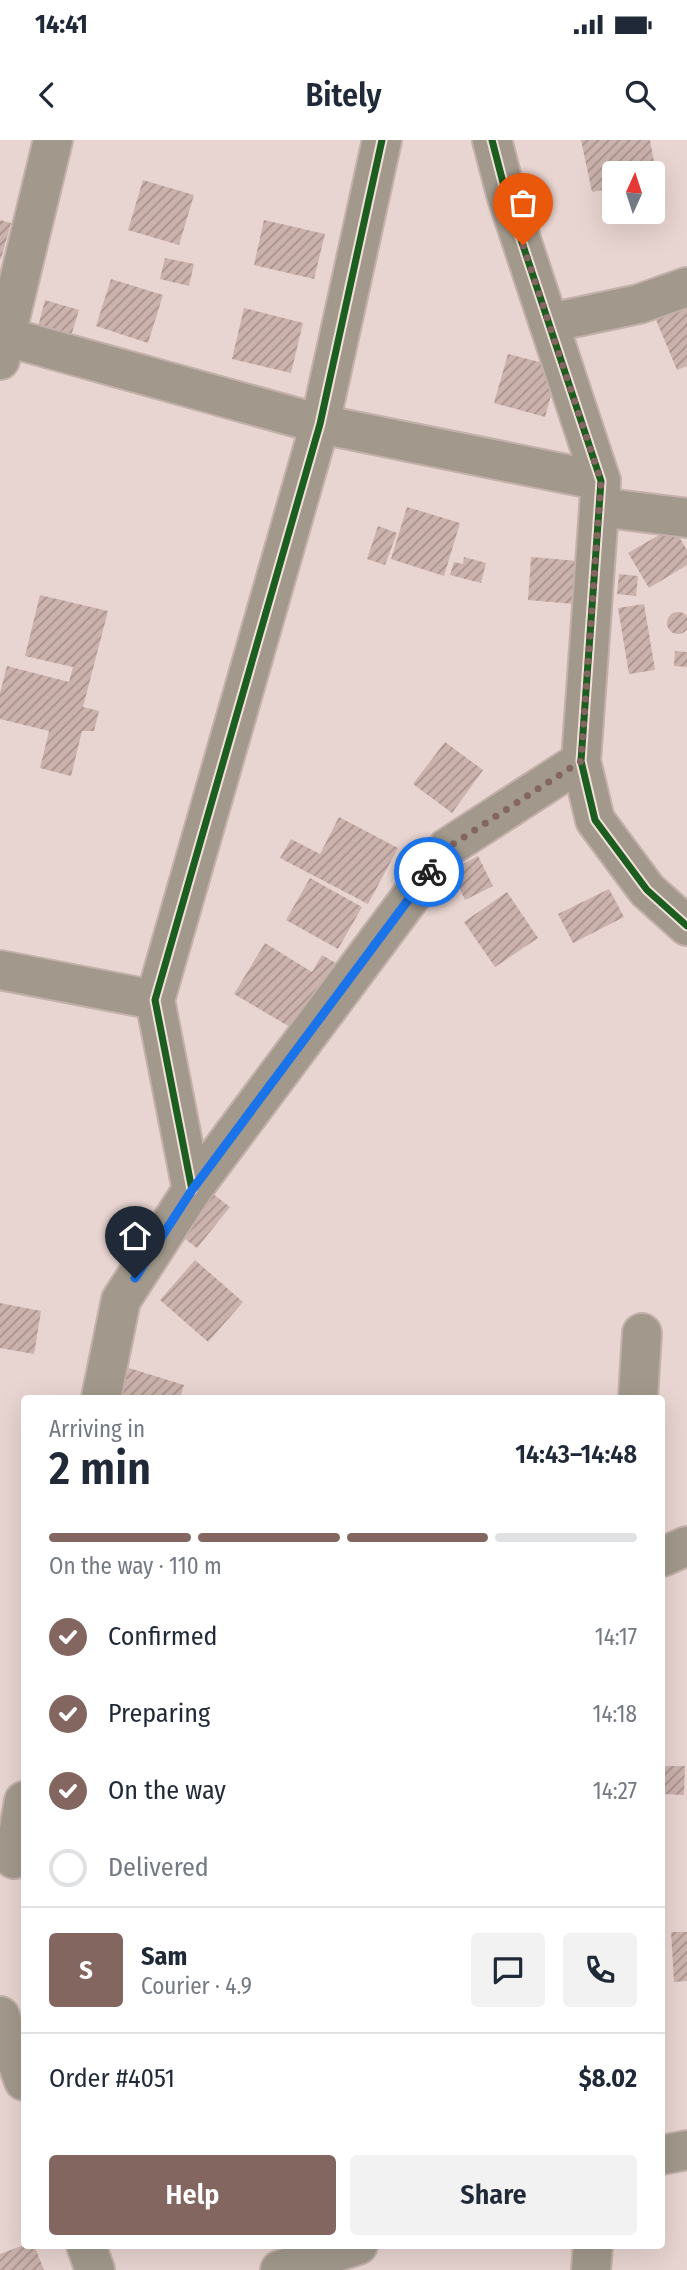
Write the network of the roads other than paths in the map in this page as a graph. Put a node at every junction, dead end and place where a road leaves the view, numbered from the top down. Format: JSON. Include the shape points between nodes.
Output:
{"nodes":[{"id":1,"x":53,"y":140,"type":"edge"},
{"id":2,"x":382,"y":140,"type":"edge"},
{"id":3,"x":492,"y":140,"type":"edge"},
{"id":4,"x":687,"y":287,"type":"edge"},
{"id":5,"x":549,"y":323,"type":"junction"},
{"id":6,"x":2,"y":345,"type":"edge"},
{"id":7,"x":320,"y":424,"type":"junction"},
{"id":8,"x":600,"y":494,"type":"junction"},
{"id":9,"x":687,"y":518,"type":"edge"},
{"id":10,"x":581,"y":761,"type":"junction"},
{"id":11,"x":687,"y":926,"type":"edge"},
{"id":12,"x":0,"y":970,"type":"edge"},
{"id":13,"x":155,"y":1000,"type":"junction"},
{"id":14,"x":192,"y":1190,"type":"junction"},
{"id":15,"x":642,"y":1333,"type":"dead end"},
{"id":16,"x":102,"y":1395,"type":"edge"},
{"id":17,"x":638,"y":1395,"type":"edge"},
{"id":18,"x":687,"y":1546,"type":"edge"},
{"id":19,"x":665,"y":1556,"type":"edge"},
{"id":20,"x":21,"y":1817,"type":"edge"},
{"id":21,"x":13,"y":1859,"type":"edge"},
{"id":22,"x":0,"y":2016,"type":"edge"},
{"id":23,"x":21,"y":2073,"type":"edge"},
{"id":24,"x":687,"y":2150,"type":"edge"},
{"id":25,"x":665,"y":2154,"type":"edge"},
{"id":26,"x":87,"y":2249,"type":"edge"},
{"id":27,"x":346,"y":2249,"type":"edge"},
{"id":28,"x":593,"y":2249,"type":"edge"},
{"id":29,"x":95,"y":2270,"type":"edge"},
{"id":30,"x":280,"y":2270,"type":"edge"},
{"id":31,"x":591,"y":2270,"type":"edge"}],
"edges":[{"from":1,"to":6,"type":"street"},
{"from":2,"to":7,"type":"street"},
{"from":3,"to":5,"type":"street"},
{"from":4,"to":5,"type":"street","via":[[639,304]]},
{"from":5,"to":8,"type":"street"},
{"from":6,"to":7,"type":"street"},
{"from":7,"to":8,"type":"street"},
{"from":7,"to":13,"type":"street"},
{"from":8,"to":9,"type":"street"},
{"from":8,"to":10,"type":"street"},
{"from":10,"to":11,"type":"street","via":[[595,820],[647,890]]},
{"from":10,"to":14,"type":"street","via":[[447,848]]},
{"from":12,"to":13,"type":"street"},
{"from":13,"to":14,"type":"street"},
{"from":14,"to":16,"type":"street","via":[[121,1300]]},
{"from":15,"to":17,"type":"street"},
{"from":18,"to":19,"type":"street"},
{"from":20,"to":21,"type":"street"},
{"from":22,"to":23,"type":"street"},
{"from":24,"to":25,"type":"street"},
{"from":26,"to":29,"type":"street"},
{"from":27,"to":30,"type":"street"},
{"from":28,"to":31,"type":"street"}]}
